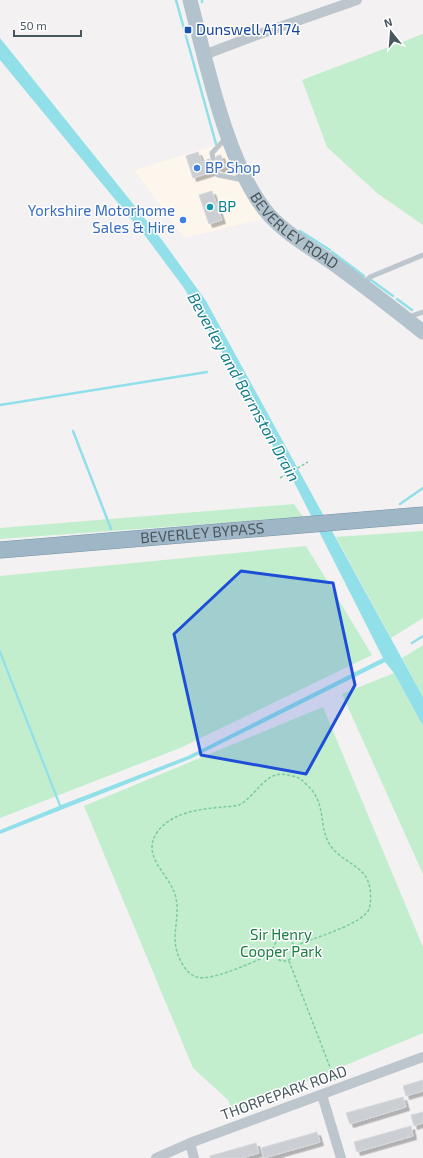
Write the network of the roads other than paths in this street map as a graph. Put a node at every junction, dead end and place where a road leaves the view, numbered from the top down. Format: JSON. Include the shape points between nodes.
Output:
{"nodes":[{"id":1,"x":190,"y":0,"type":"edge"},
{"id":2,"x":357,"y":0,"type":"edge"},
{"id":3,"x":204,"y":55,"type":"junction"},
{"id":4,"x":228,"y":136,"type":"junction"},
{"id":5,"x":213,"y":158,"type":"dead end"},
{"id":6,"x":216,"y":170,"type":"dead end"},
{"id":7,"x":247,"y":180,"type":"junction"},
{"id":8,"x":423,"y":255,"type":"edge"},
{"id":9,"x":362,"y":285,"type":"junction"},
{"id":10,"x":423,"y":312,"type":"edge"},
{"id":11,"x":406,"y":318,"type":"junction"},
{"id":12,"x":423,"y":332,"type":"edge"},
{"id":13,"x":423,"y":510,"type":"edge"},
{"id":14,"x":423,"y":516,"type":"edge"},
{"id":15,"x":404,"y":517,"type":"junction"},
{"id":16,"x":0,"y":550,"type":"edge"},
{"id":17,"x":423,"y":1057,"type":"edge"},
{"id":18,"x":322,"y":1096,"type":"junction"},
{"id":19,"x":190,"y":1143,"type":"junction"},
{"id":20,"x":156,"y":1158,"type":"edge"},
{"id":21,"x":194,"y":1158,"type":"edge"},
{"id":22,"x":340,"y":1158,"type":"edge"}],
"edges":[{"from":1,"to":3,"type":"main road","name":"BEVERLEY ROAD"},
{"from":2,"to":3,"type":"street"},
{"from":3,"to":4,"type":"main road","name":"BEVERLEY ROAD"},
{"from":4,"to":5,"type":"lane","via":[[212,153]]},
{"from":4,"to":7,"type":"main road","name":"BEVERLEY ROAD"},
{"from":6,"to":7,"type":"lane","via":[[218,175]]},
{"from":7,"to":9,"type":"main road","name":"BEVERLEY ROAD","via":[[259,201],[288,232]]},
{"from":8,"to":9,"type":"lane","via":[[370,277]]},
{"from":9,"to":11,"type":"main road","name":"BEVERLEY ROAD"},
{"from":10,"to":11,"type":"lane"},
{"from":11,"to":12,"type":"main road","name":"BEVERLEY ROAD"},
{"from":13,"to":15,"type":"highway","name":"BEVERLEY BYPASS"},
{"from":14,"to":15,"type":"highway","name":"BEVERLEY BYPASS"},
{"from":15,"to":16,"type":"highway","name":"BEVERLEY BYPASS"},
{"from":17,"to":18,"type":"street","name":"THORPEPARK ROAD"},
{"from":18,"to":19,"type":"street","name":"THORPEPARK ROAD"},
{"from":18,"to":22,"type":"street"},
{"from":19,"to":20,"type":"street","name":"THORPEPARK ROAD"},
{"from":19,"to":21,"type":"street"}]}
